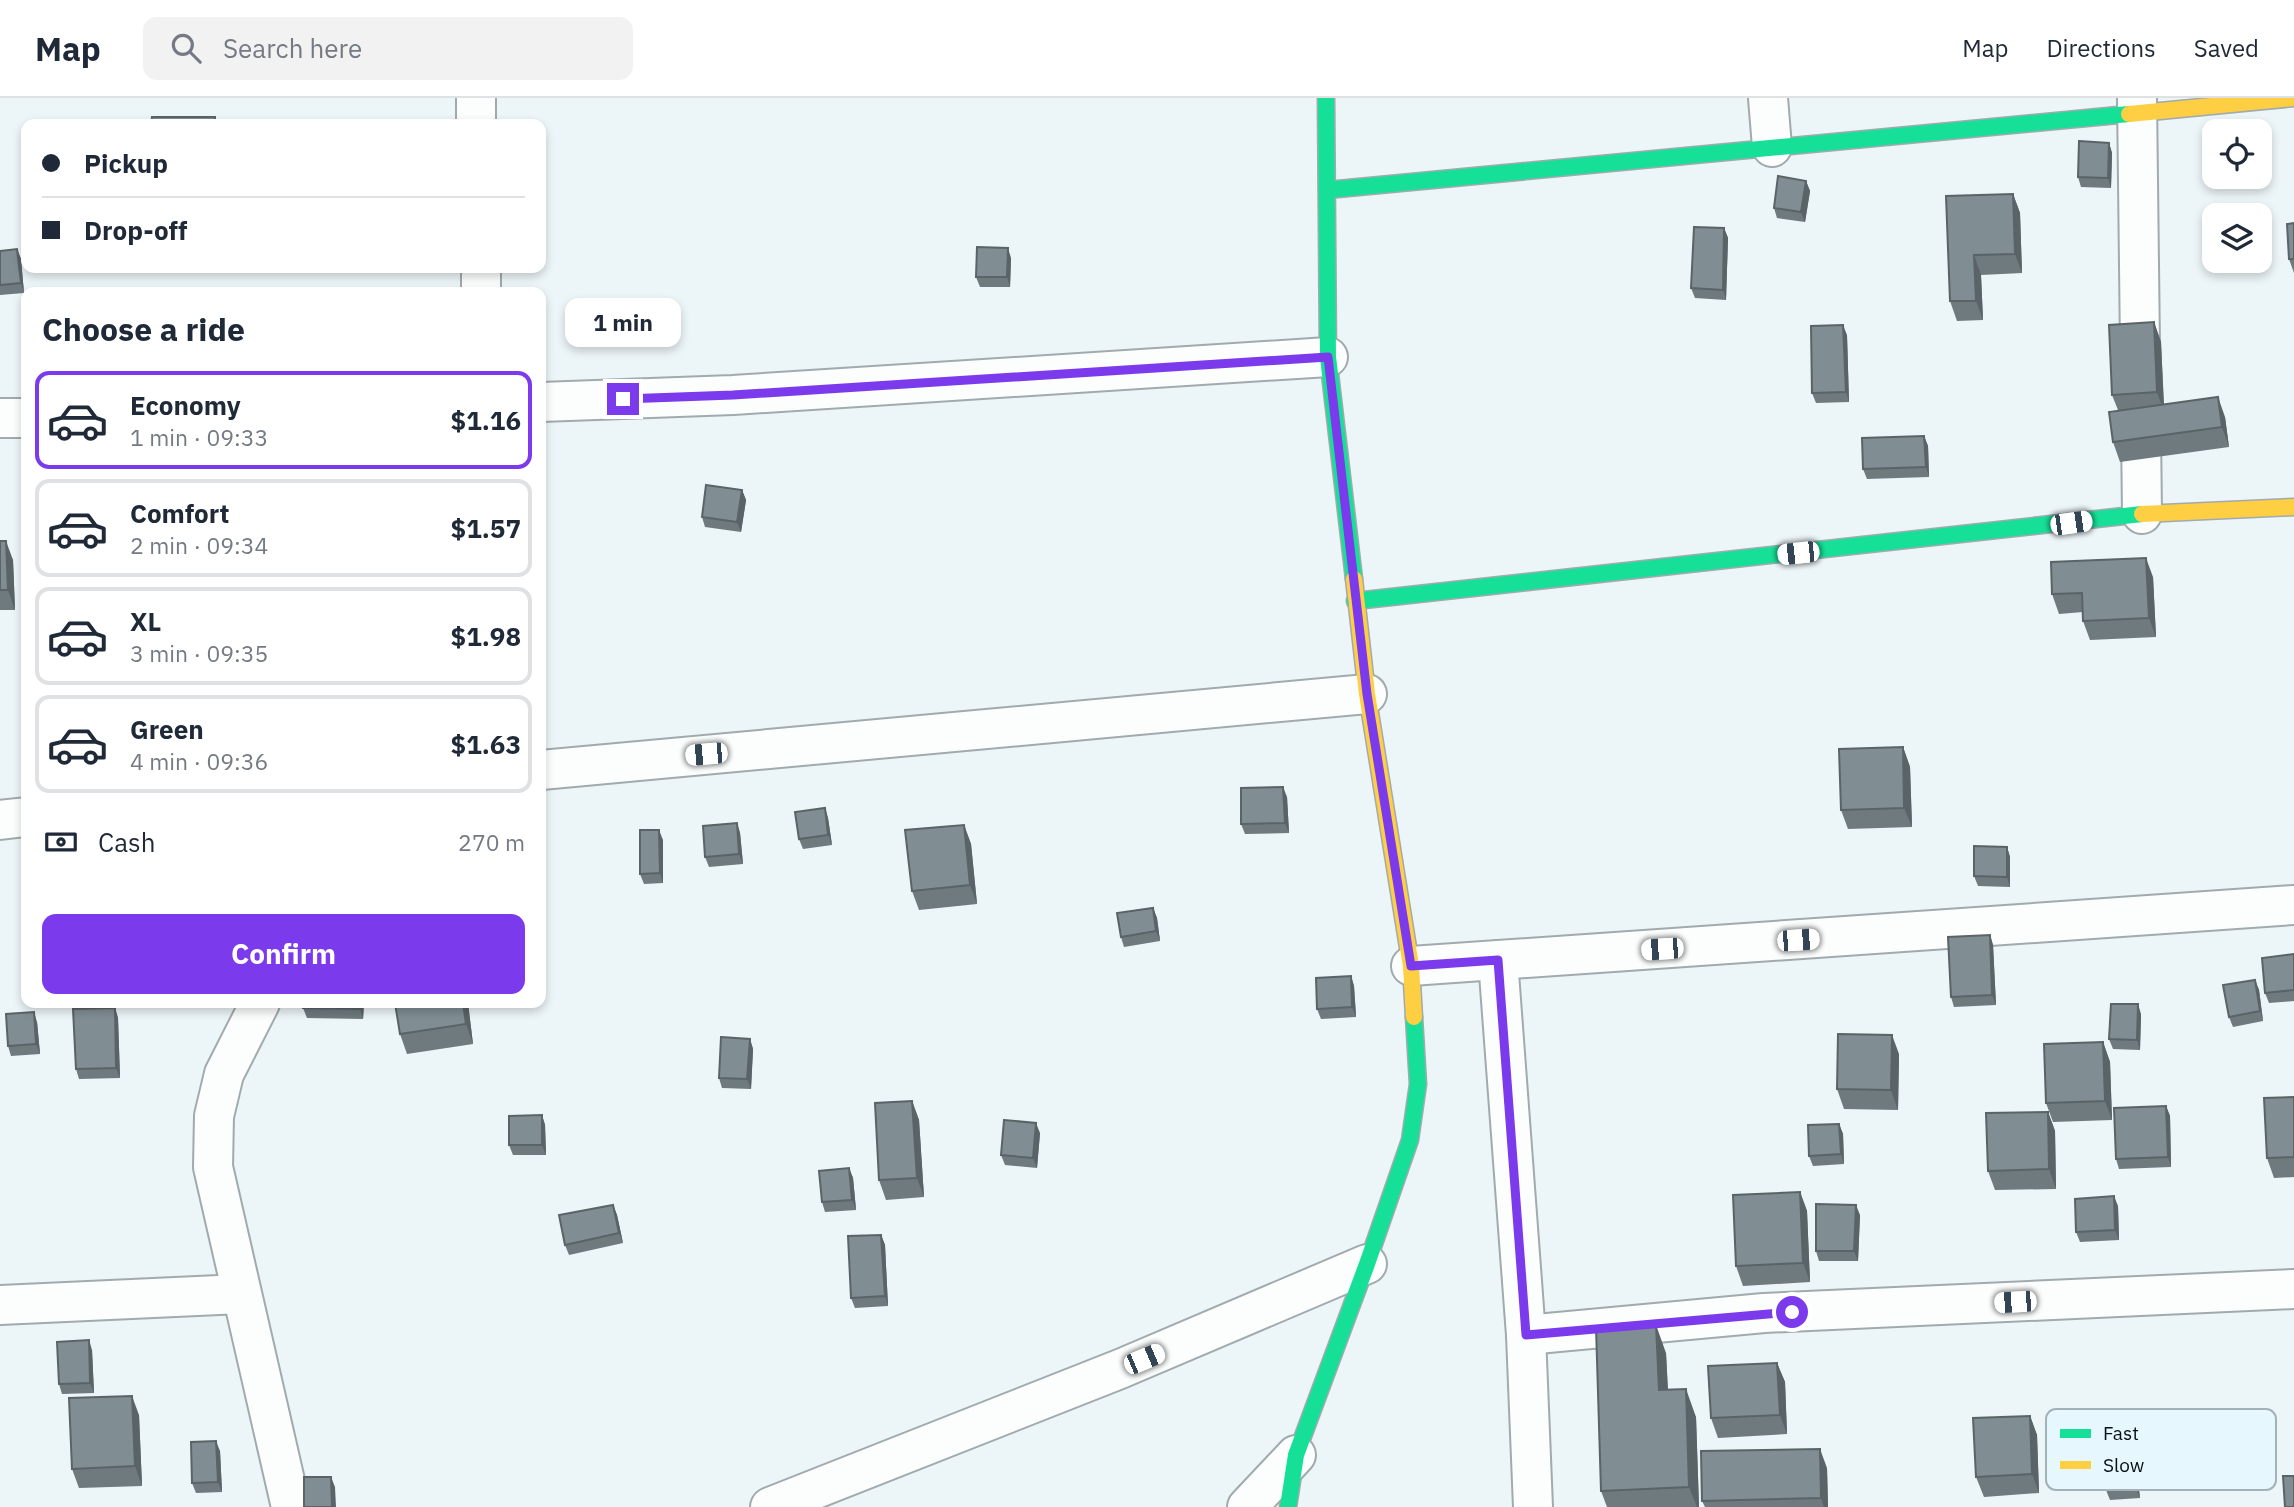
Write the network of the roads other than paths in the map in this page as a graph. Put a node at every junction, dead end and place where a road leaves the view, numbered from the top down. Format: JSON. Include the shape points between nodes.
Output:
{"nodes":[{"id":1,"x":475,"y":98,"type":"edge"},
{"id":2,"x":1326,"y":98,"type":"edge"},
{"id":3,"x":1768,"y":98,"type":"edge"},
{"id":4,"x":2294,"y":98,"type":"edge"},
{"id":5,"x":2136,"y":106,"type":"edge"},
{"id":6,"x":476,"y":119,"type":"edge"},
{"id":7,"x":1772,"y":147,"type":"junction"},
{"id":8,"x":1327,"y":190,"type":"junction"},
{"id":9,"x":1328,"y":357,"type":"junction"},
{"id":10,"x":546,"y":402,"type":"edge"},
{"id":11,"x":0,"y":418,"type":"edge"},
{"id":12,"x":21,"y":418,"type":"edge"},
{"id":13,"x":2294,"y":507,"type":"edge"},
{"id":14,"x":2142,"y":514,"type":"junction"},
{"id":15,"x":1355,"y":601,"type":"junction"},
{"id":16,"x":1367,"y":694,"type":"junction"},
{"id":17,"x":546,"y":770,"type":"edge"},
{"id":18,"x":21,"y":818,"type":"edge"},
{"id":19,"x":0,"y":820,"type":"edge"},
{"id":20,"x":2294,"y":905,"type":"edge"},
{"id":21,"x":1498,"y":960,"type":"junction"},
{"id":22,"x":1411,"y":966,"type":"junction"},
{"id":23,"x":257,"y":1008,"type":"edge"},
{"id":24,"x":1367,"y":1264,"type":"junction"},
{"id":25,"x":2294,"y":1289,"type":"edge"},
{"id":26,"x":241,"y":1294,"type":"junction"},
{"id":27,"x":0,"y":1306,"type":"edge"},
{"id":28,"x":1526,"y":1335,"type":"junction"},
{"id":29,"x":1296,"y":1455,"type":"junction"},
{"id":30,"x":291,"y":1507,"type":"edge"},
{"id":31,"x":770,"y":1507,"type":"edge"},
{"id":32,"x":1247,"y":1507,"type":"edge"},
{"id":33,"x":1288,"y":1507,"type":"edge"},
{"id":34,"x":1533,"y":1507,"type":"edge"}],
"edges":[{"from":1,"to":6,"type":"street"},
{"from":2,"to":8,"type":"street"},
{"from":3,"to":7,"type":"street"},
{"from":4,"to":5,"type":"street"},
{"from":5,"to":7,"type":"street"},
{"from":5,"to":14,"type":"street"},
{"from":7,"to":8,"type":"street"},
{"from":8,"to":9,"type":"street"},
{"from":9,"to":10,"type":"street","via":[[733,395]]},
{"from":9,"to":15,"type":"street"},
{"from":11,"to":12,"type":"street"},
{"from":13,"to":14,"type":"street"},
{"from":14,"to":15,"type":"street"},
{"from":15,"to":16,"type":"street"},
{"from":16,"to":17,"type":"street"},
{"from":16,"to":22,"type":"street"},
{"from":18,"to":19,"type":"street"},
{"from":20,"to":21,"type":"street"},
{"from":21,"to":22,"type":"street"},
{"from":21,"to":28,"type":"street"},
{"from":22,"to":24,"type":"street","via":[[1418,1084],[1410,1140]]},
{"from":23,"to":26,"type":"street","via":[[224,1074],[214,1116],[213,1167]]},
{"from":24,"to":29,"type":"street"},
{"from":24,"to":31,"type":"street","via":[[1120,1369]]},
{"from":25,"to":28,"type":"street","via":[[1764,1313]]},
{"from":26,"to":27,"type":"street"},
{"from":26,"to":30,"type":"street"},
{"from":28,"to":34,"type":"street"},
{"from":29,"to":32,"type":"street"},
{"from":29,"to":33,"type":"street"}]}
